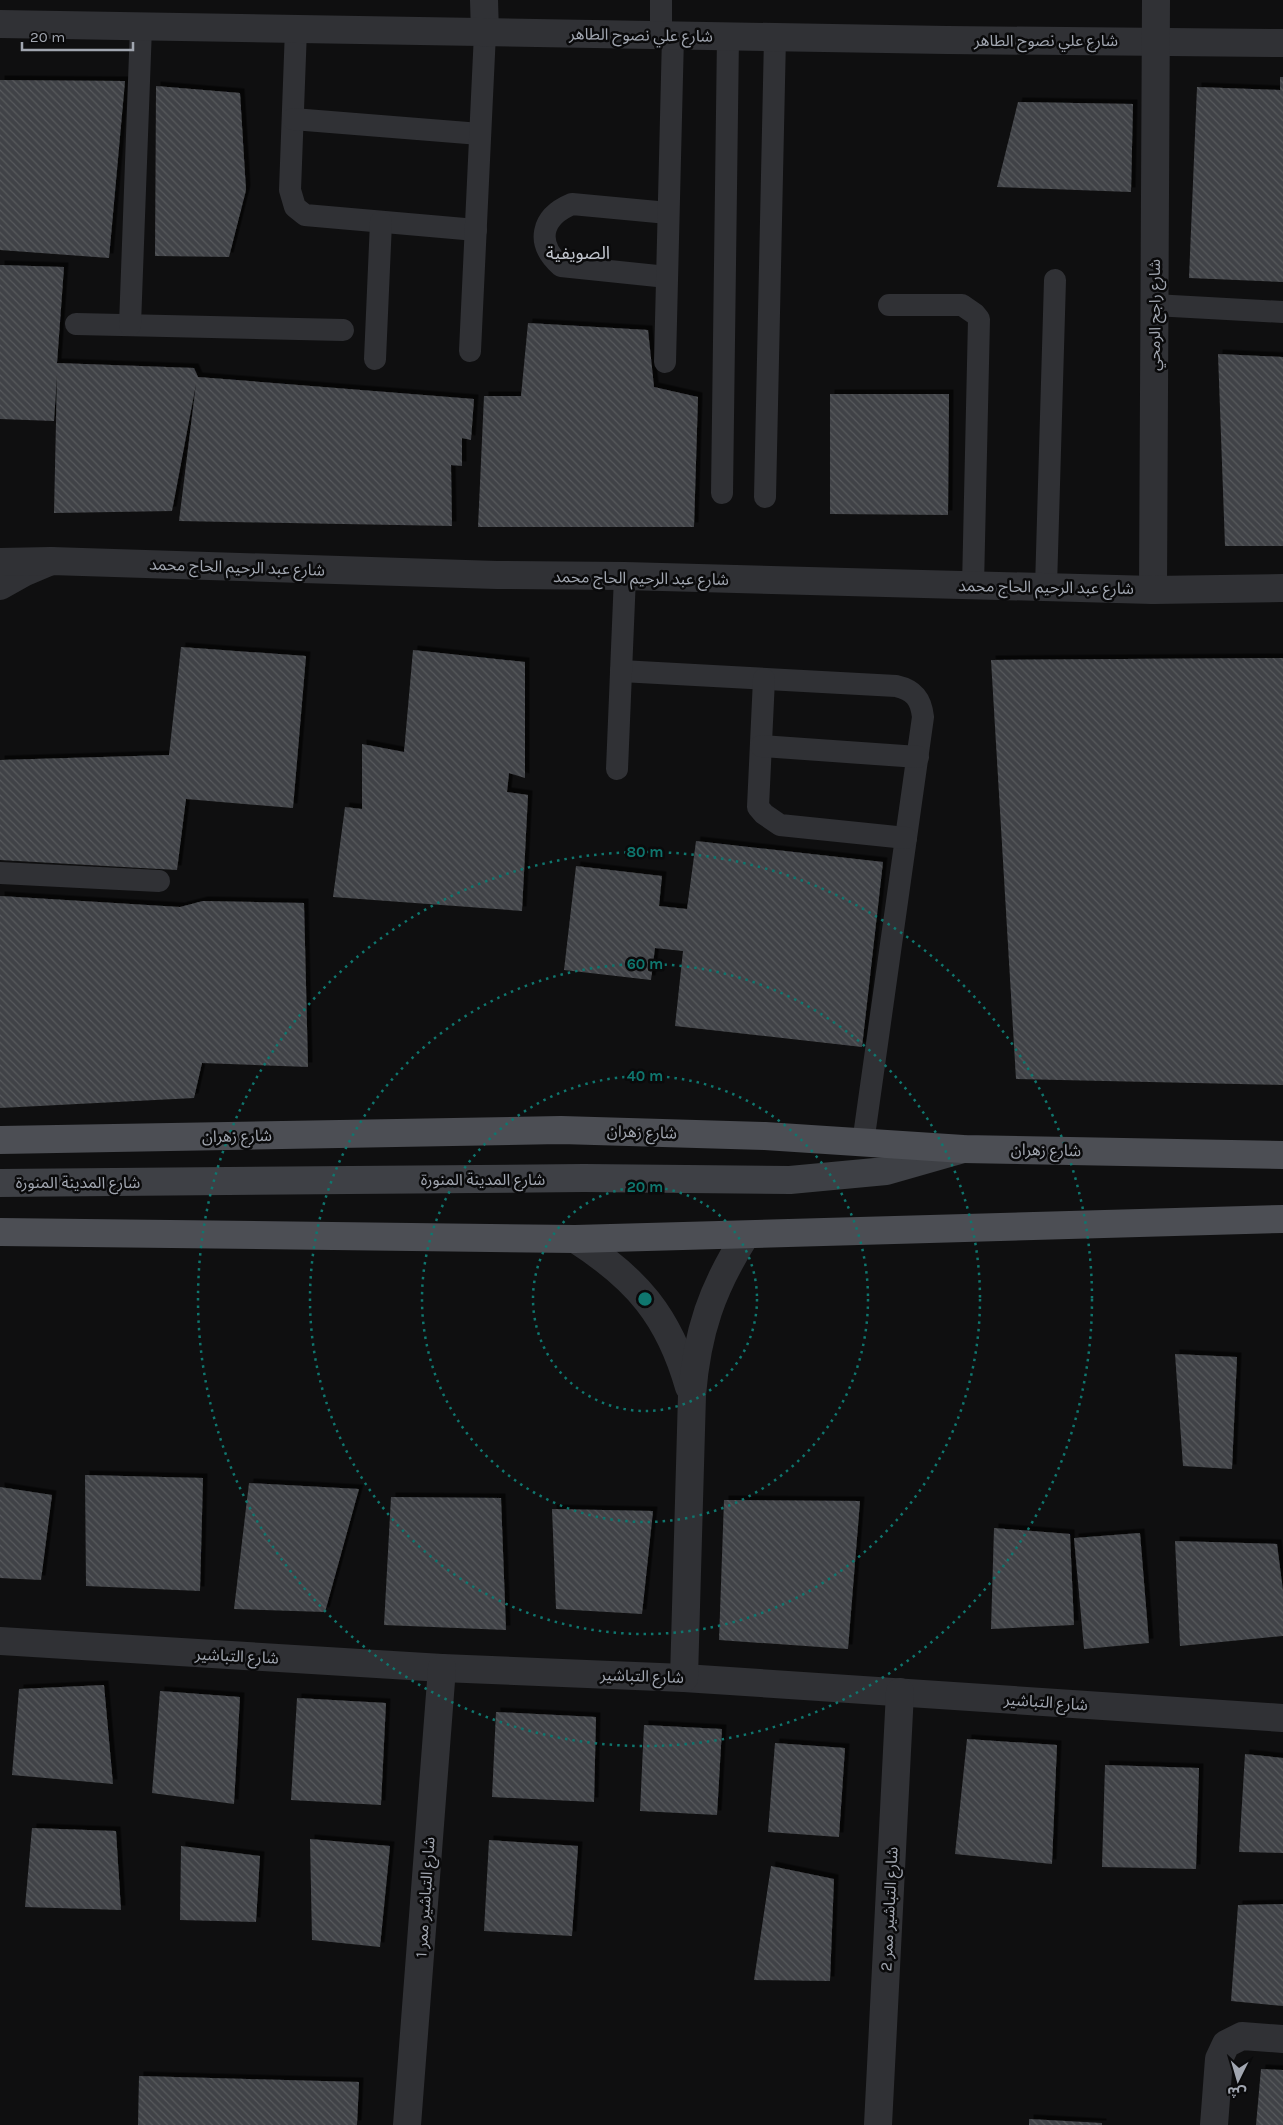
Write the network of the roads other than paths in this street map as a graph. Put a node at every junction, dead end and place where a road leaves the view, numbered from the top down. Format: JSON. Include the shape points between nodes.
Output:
{"nodes":[{"id":1,"x":484,"y":0,"type":"edge"},
{"id":2,"x":661,"y":0,"type":"edge"},
{"id":3,"x":1156,"y":0,"type":"edge"},
{"id":4,"x":0,"y":24,"type":"edge"},
{"id":5,"x":141,"y":27,"type":"junction"},
{"id":6,"x":296,"y":29,"type":"junction"},
{"id":7,"x":485,"y":33,"type":"junction"},
{"id":8,"x":667,"y":36,"type":"junction"},
{"id":9,"x":728,"y":36,"type":"junction"},
{"id":10,"x":775,"y":38,"type":"junction"},
{"id":11,"x":1156,"y":41,"type":"junction"},
{"id":12,"x":1283,"y":43,"type":"edge"},
{"id":13,"x":293,"y":119,"type":"junction"},
{"id":14,"x":480,"y":134,"type":"junction"},
{"id":15,"x":668,"y":213,"type":"junction"},
{"id":16,"x":381,"y":222,"type":"junction"},
{"id":17,"x":476,"y":230,"type":"junction"},
{"id":18,"x":667,"y":277,"type":"junction"},
{"id":19,"x":1055,"y":280,"type":"dead end"},
{"id":20,"x":889,"y":305,"type":"dead end"},
{"id":21,"x":1154,"y":305,"type":"junction"},
{"id":22,"x":1283,"y":312,"type":"edge"},
{"id":23,"x":76,"y":324,"type":"dead end"},
{"id":24,"x":130,"y":326,"type":"junction"},
{"id":25,"x":343,"y":330,"type":"dead end"},
{"id":26,"x":470,"y":352,"type":"dead end"},
{"id":27,"x":375,"y":359,"type":"dead end"},
{"id":28,"x":665,"y":362,"type":"dead end"},
{"id":29,"x":722,"y":493,"type":"dead end"},
{"id":30,"x":765,"y":497,"type":"dead end"},
{"id":31,"x":51,"y":561,"type":"junction"},
{"id":32,"x":0,"y":562,"type":"edge"},
{"id":33,"x":625,"y":576,"type":"junction"},
{"id":34,"x":0,"y":586,"type":"edge"},
{"id":35,"x":973,"y":586,"type":"junction"},
{"id":36,"x":1046,"y":587,"type":"junction"},
{"id":37,"x":1283,"y":588,"type":"edge"},
{"id":38,"x":1153,"y":590,"type":"junction"},
{"id":39,"x":621,"y":670,"type":"junction"},
{"id":40,"x":764,"y":679,"type":"junction"},
{"id":41,"x":761,"y":746,"type":"junction"},
{"id":42,"x":918,"y":757,"type":"junction"},
{"id":43,"x":616,"y":769,"type":"dead end"},
{"id":44,"x":906,"y":838,"type":"junction"},
{"id":45,"x":0,"y":872,"type":"edge"},
{"id":46,"x":159,"y":881,"type":"dead end"},
{"id":47,"x":0,"y":1140,"type":"edge"},
{"id":48,"x":863,"y":1143,"type":"junction"},
{"id":49,"x":963,"y":1149,"type":"junction"},
{"id":50,"x":1283,"y":1155,"type":"edge"},
{"id":51,"x":0,"y":1183,"type":"edge"},
{"id":52,"x":1283,"y":1220,"type":"edge"},
{"id":53,"x":0,"y":1232,"type":"edge"},
{"id":54,"x":746,"y":1235,"type":"junction"},
{"id":55,"x":575,"y":1238,"type":"junction"},
{"id":56,"x":692,"y":1395,"type":"junction"},
{"id":57,"x":0,"y":1641,"type":"edge"},
{"id":58,"x":442,"y":1668,"type":"junction"},
{"id":59,"x":684,"y":1678,"type":"junction"},
{"id":60,"x":900,"y":1692,"type":"junction"},
{"id":61,"x":1283,"y":1718,"type":"edge"},
{"id":62,"x":1283,"y":2039,"type":"edge"},
{"id":63,"x":407,"y":2125,"type":"edge"},
{"id":64,"x":878,"y":2125,"type":"edge"},
{"id":65,"x":1214,"y":2125,"type":"edge"}],
"edges":[{"from":1,"to":7,"type":"street"},
{"from":2,"to":8,"type":"lane"},
{"from":3,"to":11,"type":"street","name":"شارع راجح الرمحي"},
{"from":4,"to":5,"type":"street","name":"شارع علي نصوح الطاهر"},
{"from":5,"to":6,"type":"street","name":"شارع علي نصوح الطاهر"},
{"from":5,"to":24,"type":"lane"},
{"from":6,"to":7,"type":"street","name":"شارع علي نصوح الطاهر"},
{"from":6,"to":13,"type":"lane"},
{"from":7,"to":8,"type":"street","name":"شارع علي نصوح الطاهر"},
{"from":7,"to":14,"type":"lane"},
{"from":8,"to":9,"type":"street","name":"شارع علي نصوح الطاهر"},
{"from":8,"to":15,"type":"lane"},
{"from":9,"to":10,"type":"street","name":"شارع علي نصوح الطاهر"},
{"from":9,"to":29,"type":"lane"},
{"from":10,"to":11,"type":"street","name":"شارع علي نصوح الطاهر"},
{"from":10,"to":30,"type":"lane"},
{"from":11,"to":12,"type":"street","name":"شارع علي نصوح الطاهر"},
{"from":11,"to":21,"type":"street","name":"شارع راجح الرمحي"},
{"from":13,"to":14,"type":"lane"},
{"from":13,"to":16,"type":"lane","via":[[290,190],[295,207],[304,215]]},
{"from":14,"to":17,"type":"lane"},
{"from":15,"to":18,"type":"lane"},
{"from":15,"to":18,"type":"lane","via":[[572,204],[559,209],[550,218],[545,231],[551,257],[561,266]]},
{"from":16,"to":17,"type":"lane"},
{"from":16,"to":27,"type":"lane"},
{"from":17,"to":26,"type":"lane"},
{"from":18,"to":28,"type":"lane"},
{"from":19,"to":36,"type":"lane"},
{"from":20,"to":35,"type":"lane","via":[[962,305],[979,320]]},
{"from":21,"to":22,"type":"lane"},
{"from":21,"to":38,"type":"street","name":"شارع راجح الرمحي"},
{"from":23,"to":24,"type":"lane"},
{"from":24,"to":25,"type":"lane"},
{"from":31,"to":32,"type":"street","name":"شارع عبد الرحيم الحاج محمد"},
{"from":31,"to":33,"type":"street","name":"شارع عبد الرحيم الحاج محمد","via":[[488,575]]},
{"from":31,"to":34,"type":"street"},
{"from":33,"to":35,"type":"street","name":"شارع عبد الرحيم الحاج محمد"},
{"from":33,"to":39,"type":"lane"},
{"from":35,"to":36,"type":"street","name":"شارع عبد الرحيم الحاج محمد"},
{"from":36,"to":38,"type":"street","name":"شارع عبد الرحيم الحاج محمد"},
{"from":37,"to":38,"type":"street","name":"شارع عبد الرحيم الحاج محمد"},
{"from":39,"to":40,"type":"lane"},
{"from":39,"to":43,"type":"lane"},
{"from":40,"to":41,"type":"lane"},
{"from":40,"to":42,"type":"lane","via":[[908,689],[922,706]]},
{"from":41,"to":42,"type":"lane"},
{"from":41,"to":44,"type":"lane","via":[[758,807],[771,820],[780,825]]},
{"from":42,"to":44,"type":"lane"},
{"from":44,"to":48,"type":"lane"},
{"from":45,"to":46,"type":"lane"},
{"from":47,"to":48,"type":"main road","name":"شارع زهران","via":[[561,1130],[765,1136]]},
{"from":48,"to":49,"type":"main road","name":"شارع زهران"},
{"from":49,"to":50,"type":"main road","name":"شارع زهران"},
{"from":49,"to":51,"type":"main road","name":"شارع المدينة المنورة","via":[[886,1171],[790,1180],[584,1178]]},
{"from":52,"to":54,"type":"main road"},
{"from":53,"to":55,"type":"main road"},
{"from":54,"to":55,"type":"main road"},
{"from":54,"to":56,"type":"street","via":[[730,1259],[707,1311],[699,1339]]},
{"from":55,"to":56,"type":"street","via":[[604,1257],[651,1304],[682,1363]]},
{"from":56,"to":59,"type":"street"},
{"from":57,"to":58,"type":"street","name":"شارع التباشير"},
{"from":58,"to":59,"type":"street","name":"شارع التباشير"},
{"from":58,"to":63,"type":"street","name":"شارع التباشير ممر 1"},
{"from":59,"to":60,"type":"street","name":"شارع التباشير"},
{"from":60,"to":61,"type":"street","name":"شارع التباشير"},
{"from":60,"to":64,"type":"street","name":"شارع التباشير ممر 2"},
{"from":62,"to":65,"type":"street","via":[[1242,2036],[1226,2044],[1219,2059]]}]}
